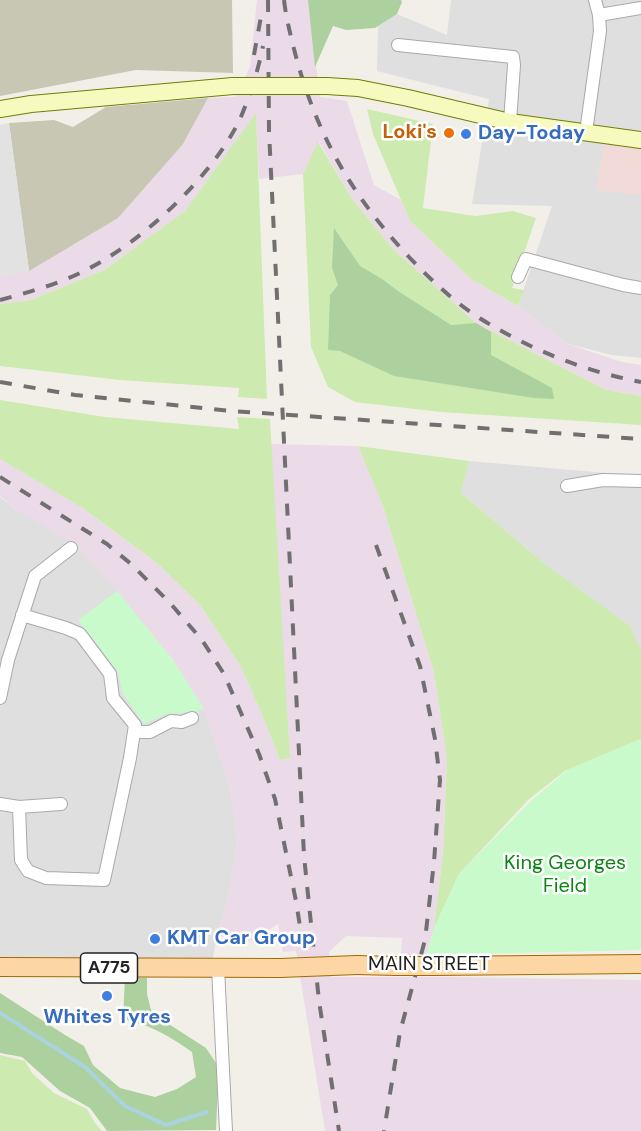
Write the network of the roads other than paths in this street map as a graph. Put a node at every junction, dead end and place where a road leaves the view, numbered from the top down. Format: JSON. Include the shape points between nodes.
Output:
{"nodes":[{"id":1,"x":595,"y":0,"type":"edge"},
{"id":2,"x":641,"y":8,"type":"edge"},
{"id":3,"x":599,"y":15,"type":"junction"},
{"id":4,"x":398,"y":45,"type":"dead end"},
{"id":5,"x":0,"y":109,"type":"edge"},
{"id":6,"x":510,"y":123,"type":"junction"},
{"id":7,"x":586,"y":132,"type":"junction"},
{"id":8,"x":641,"y":140,"type":"edge"},
{"id":9,"x":518,"y":277,"type":"dead end"},
{"id":10,"x":641,"y":288,"type":"edge"},
{"id":11,"x":641,"y":481,"type":"edge"},
{"id":12,"x":567,"y":486,"type":"dead end"},
{"id":13,"x":71,"y":548,"type":"dead end"},
{"id":14,"x":22,"y":615,"type":"junction"},
{"id":15,"x":0,"y":698,"type":"edge"},
{"id":16,"x":192,"y":718,"type":"dead end"},
{"id":17,"x":134,"y":732,"type":"junction"},
{"id":18,"x":0,"y":804,"type":"edge"},
{"id":19,"x":61,"y":804,"type":"dead end"},
{"id":20,"x":19,"y":807,"type":"junction"},
{"id":21,"x":641,"y":964,"type":"edge"},
{"id":22,"x":0,"y":967,"type":"edge"},
{"id":23,"x":218,"y":968,"type":"junction"},
{"id":24,"x":226,"y":1131,"type":"edge"}],
"edges":[{"from":1,"to":3,"type":"street"},
{"from":2,"to":3,"type":"street"},
{"from":3,"to":7,"type":"street"},
{"from":4,"to":6,"type":"street","via":[[513,57]]},
{"from":5,"to":6,"type":"main road","bridge":true,"via":[[233,86],[327,86],[408,98]]},
{"from":6,"to":7,"type":"main road"},
{"from":7,"to":8,"type":"main road"},
{"from":9,"to":10,"type":"street","via":[[526,259]]},
{"from":11,"to":12,"type":"street","via":[[603,480]]},
{"from":13,"to":14,"type":"street","via":[[35,576]]},
{"from":14,"to":15,"type":"street"},
{"from":14,"to":17,"type":"street","via":[[80,634],[110,674],[113,698],[135,725]]},
{"from":16,"to":17,"type":"street","via":[[171,721],[150,732]]},
{"from":17,"to":20,"type":"street","via":[[104,880],[46,878],[28,871],[21,860]]},
{"from":18,"to":20,"type":"street"},
{"from":19,"to":20,"type":"street"},
{"from":21,"to":23,"type":"main road","name":"MAIN STREET","number":"A775","bridge":true},
{"from":22,"to":23,"type":"main road","number":"A775"},
{"from":23,"to":24,"type":"street"}]}
